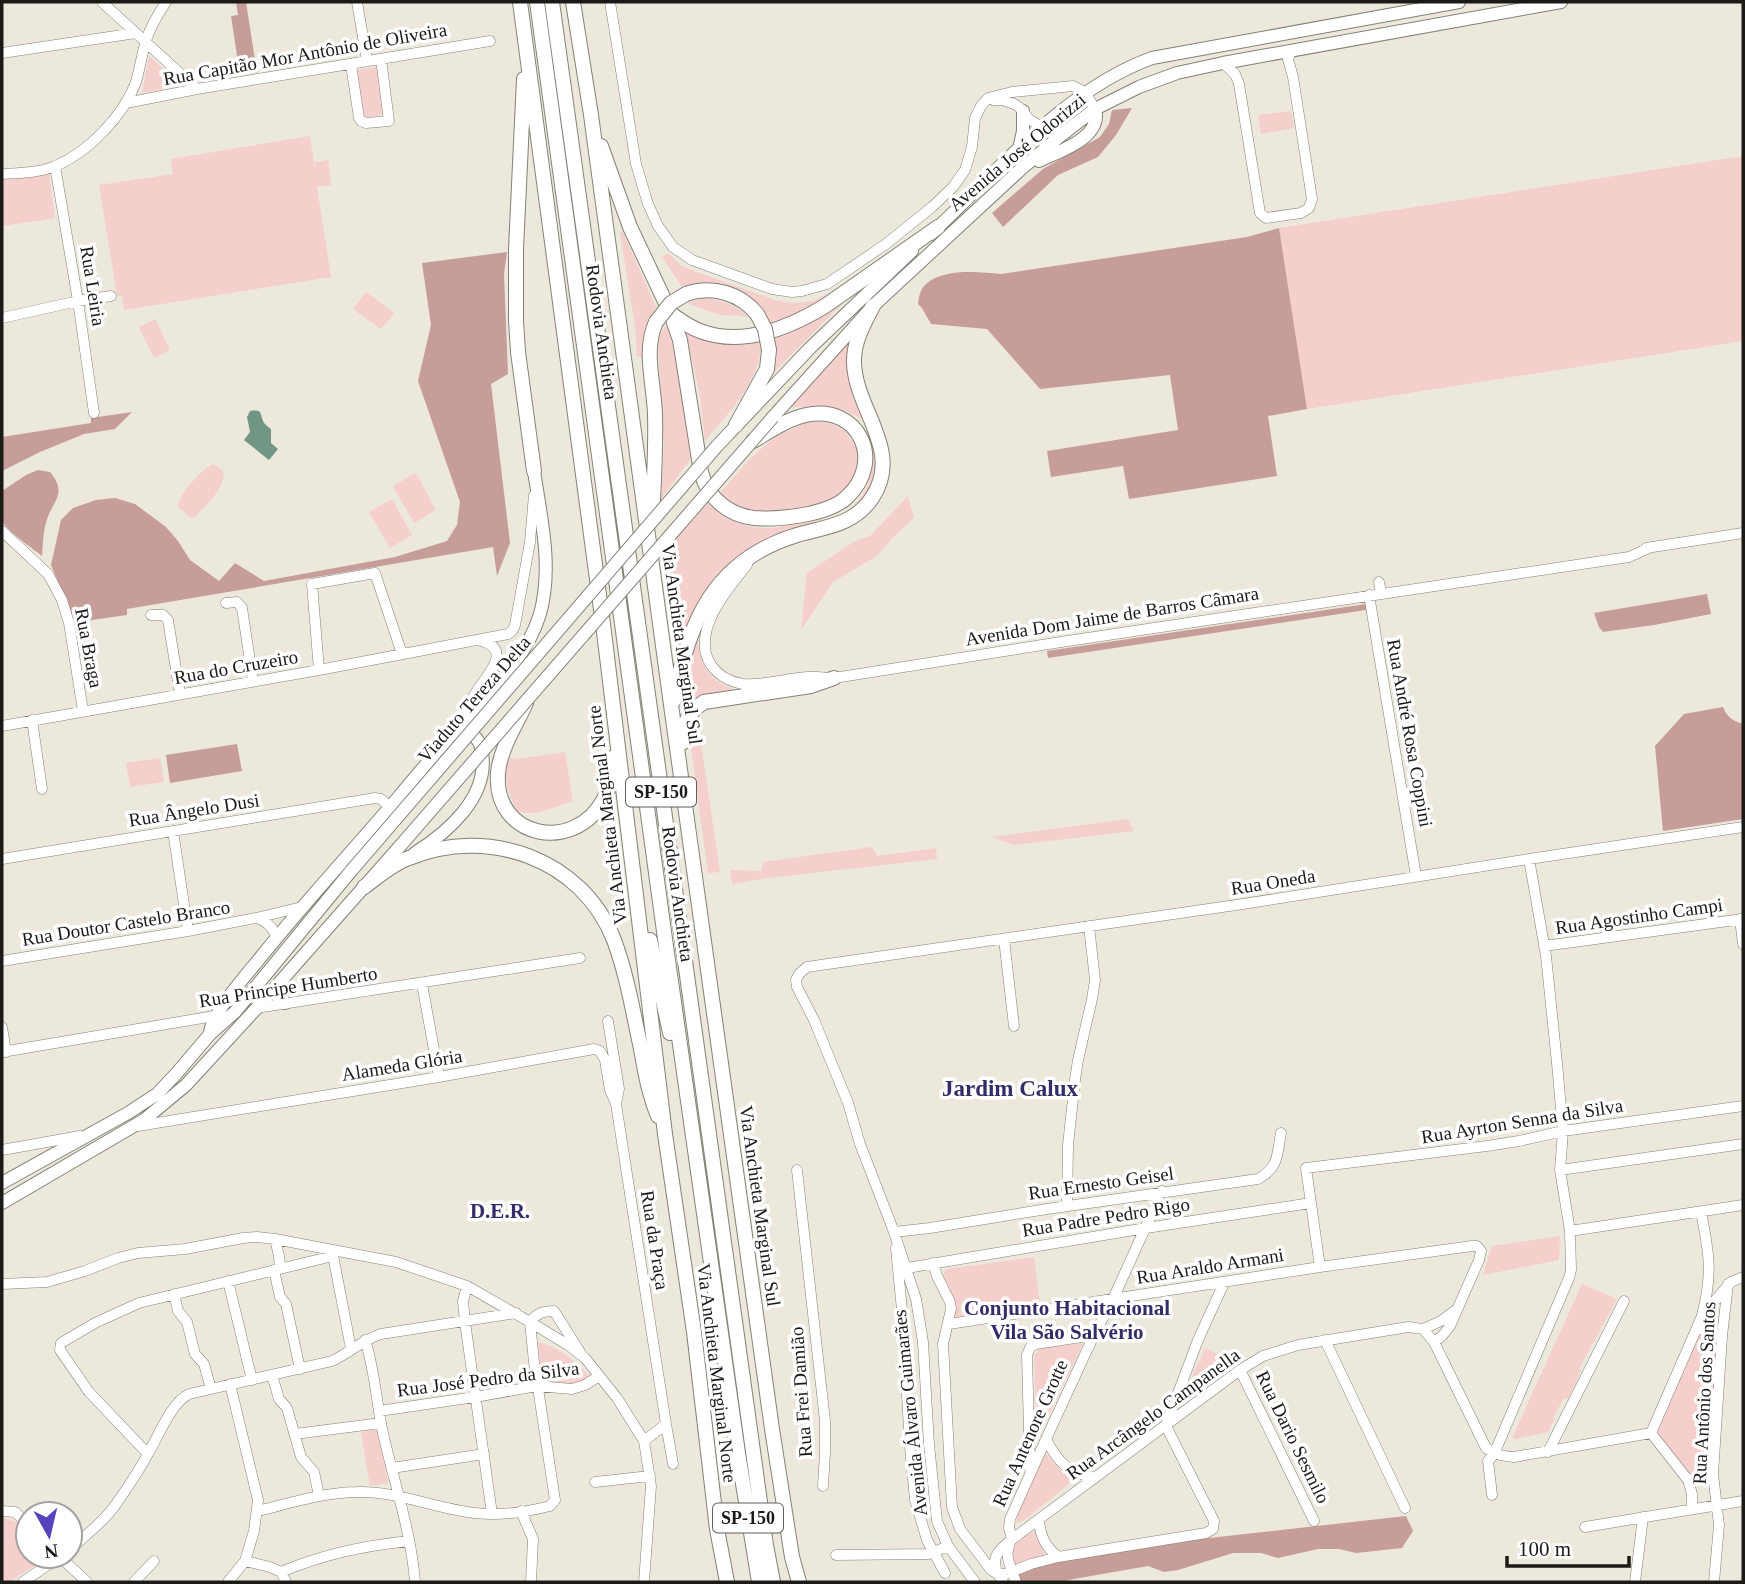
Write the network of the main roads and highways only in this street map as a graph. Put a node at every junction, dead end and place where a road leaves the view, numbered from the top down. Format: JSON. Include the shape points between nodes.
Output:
{"nodes":[{"id":1,"x":520,"y":2,"type":"edge"},
{"id":2,"x":537,"y":2,"type":"edge"},
{"id":3,"x":552,"y":2,"type":"edge"},
{"id":4,"x":573,"y":2,"type":"edge"},
{"id":5,"x":1459,"y":2,"type":"edge"},
{"id":6,"x":1561,"y":2,"type":"edge"},
{"id":7,"x":525,"y":41,"type":"junction"},
{"id":8,"x":1095,"y":109,"type":"junction"},
{"id":9,"x":1023,"y":111,"type":"road end"},
{"id":10,"x":591,"y":115,"type":"junction"},
{"id":11,"x":1018,"y":150,"type":"junction"},
{"id":12,"x":1020,"y":170,"type":"junction"},
{"id":13,"x":938,"y":227,"type":"junction"},
{"id":14,"x":873,"y":306,"type":"junction"},
{"id":15,"x":671,"y":314,"type":"junction"},
{"id":16,"x":843,"y":419,"type":"junction"},
{"id":17,"x":736,"y":425,"type":"junction"},
{"id":18,"x":874,"y":425,"type":"junction"},
{"id":19,"x":752,"y":442,"type":"junction"},
{"id":20,"x":534,"y":471,"type":"joint"},
{"id":21,"x":650,"y":555,"type":"junction"},
{"id":22,"x":834,"y":678,"type":"road end"},
{"id":23,"x":528,"y":700,"type":"junction"},
{"id":24,"x":672,"y":712,"type":"junction"},
{"id":25,"x":454,"y":731,"type":"junction"},
{"id":26,"x":617,"y":735,"type":"junction"},
{"id":27,"x":682,"y":783,"type":"junction"},
{"id":28,"x":405,"y":851,"type":"junction"},
{"id":29,"x":632,"y":853,"type":"junction"},
{"id":30,"x":364,"y":887,"type":"joint"},
{"id":31,"x":277,"y":986,"type":"junction"},
{"id":32,"x":285,"y":1003,"type":"road end"},
{"id":33,"x":210,"y":1034,"type":"junction"},
{"id":34,"x":665,"y":1134,"type":"junction"},
{"id":35,"x":2,"y":1183,"type":"edge"},
{"id":36,"x":703,"y":1199,"type":"junction"},
{"id":37,"x":2,"y":1203,"type":"edge"},
{"id":38,"x":792,"y":1555,"type":"junction"},
{"id":39,"x":727,"y":1582,"type":"edge"},
{"id":40,"x":759,"y":1582,"type":"edge"},
{"id":41,"x":773,"y":1582,"type":"edge"},
{"id":42,"x":799,"y":1582,"type":"edge"},
{"id":43,"x":812,"y":1582,"type":"edge"}],
"edges":[{"from":1,"to":7,"type":"highway","name":"Via Anchieta Marginal Norte","number":"SP-150"},
{"from":2,"to":36,"type":"highway","name":"Rodovia Anchieta","number":"SP-150"},
{"from":3,"to":41,"type":"highway","name":"Rodovia Anchieta","number":"SP-150"},
{"from":4,"to":10,"type":"highway","name":"Via Anchieta Marginal Sul","number":"SP-150"},
{"from":5,"to":11,"type":"main road","name":"Avenida José Odorizzi","via":[[1152,58],[1085,92]]},
{"from":6,"to":8,"type":"main road","name":"Avenida José Odorizzi","via":[[1177,73]]},
{"from":7,"to":20,"type":"highway","via":[[516,321]]},
{"from":7,"to":26,"type":"highway","name":"Via Anchieta Marginal Norte","number":"SP-150"},
{"from":8,"to":12,"type":"main road","name":"Avenida José Odorizzi"},
{"from":8,"to":12,"type":"main road","via":[[1096,123],[1088,134]]},
{"from":9,"to":11,"type":"main road"},
{"from":10,"to":15,"type":"highway","via":[[629,227]]},
{"from":10,"to":21,"type":"highway","name":"Via Anchieta Marginal Sul","number":"SP-150"},
{"from":11,"to":13,"type":"main road","name":"Avenida José Odorizzi"},
{"from":12,"to":14,"type":"main road","name":"Avenida José Odorizzi"},
{"from":13,"to":15,"type":"highway","via":[[825,306],[784,327],[719,335],[696,329]]},
{"from":13,"to":17,"type":"main road","name":"Avenida José Odorizzi","via":[[834,324]]},
{"from":14,"to":18,"type":"highway","via":[[857,337],[854,362]]},
{"from":14,"to":19,"type":"main road","name":"Avenida José Odorizzi","bridge":true},
{"from":15,"to":16,"type":"highway","via":[[683,352],[703,479],[714,499],[728,509],[752,517],[780,517],[818,511],[844,500],[862,475],[864,454],[858,432]]},
{"from":16,"to":18,"type":"highway"},
{"from":16,"to":19,"type":"highway","via":[[802,415]]},
{"from":17,"to":21,"type":"highway","bridge":true,"via":[[766,369],[765,329],[740,299],[704,290],[687,294],[671,303],[650,337],[655,414]]},
{"from":17,"to":33,"type":"main road","name":"Viaduto Tereza Delta","bridge":true,"via":[[239,1006]]},
{"from":18,"to":24,"type":"highway","via":[[882,471],[866,505],[838,525],[794,536],[759,552],[726,576],[691,633]]},
{"from":19,"to":23,"type":"main road","bridge":true},
{"from":20,"to":25,"type":"main road","via":[[546,557],[540,614],[515,663]]},
{"from":21,"to":24,"type":"highway","name":"Via Anchieta Marginal Sul","number":"SP-150"},
{"from":22,"to":27,"type":"highway","via":[[701,704],[683,731]]},
{"from":23,"to":26,"type":"highway","via":[[498,772],[505,808],[528,828],[564,832],[589,819],[606,796]]},
{"from":23,"to":28,"type":"main road","bridge":true},
{"from":24,"to":27,"type":"highway","name":"Via Anchieta Marginal Sul","number":"SP-150"},
{"from":25,"to":28,"type":"main road","via":[[467,731],[481,745],[483,766],[477,786],[451,827],[430,844]]},
{"from":25,"to":33,"type":"main road","via":[[246,975],[217,1015]]},
{"from":26,"to":29,"type":"highway","name":"Via Anchieta Marginal Norte","number":"SP-150"},
{"from":27,"to":38,"type":"highway","name":"Via Anchieta Marginal Sul","number":"SP-150"},
{"from":28,"to":30,"type":"highway"},
{"from":28,"to":34,"type":"highway","via":[[463,845],[509,849],[539,859],[586,895],[619,954],[650,1098]]},
{"from":29,"to":34,"type":"highway","name":"Via Anchieta Marginal Norte","number":"SP-150"},
{"from":29,"to":36,"type":"highway","via":[[687,1142]]},
{"from":30,"to":31,"type":"main road"},
{"from":31,"to":32,"type":"main road"},
{"from":31,"to":37,"type":"main road","via":[[186,1085],[149,1117]]},
{"from":33,"to":35,"type":"main road","via":[[157,1094]]},
{"from":34,"to":39,"type":"highway","name":"Via Anchieta Marginal Norte","number":"SP-150"},
{"from":36,"to":40,"type":"highway","name":"Rodovia Anchieta","number":"SP-150"},
{"from":38,"to":42,"type":"highway","name":"Via Anchieta Marginal Sul","number":"SP-150"},
{"from":38,"to":43,"type":"highway"}]}
